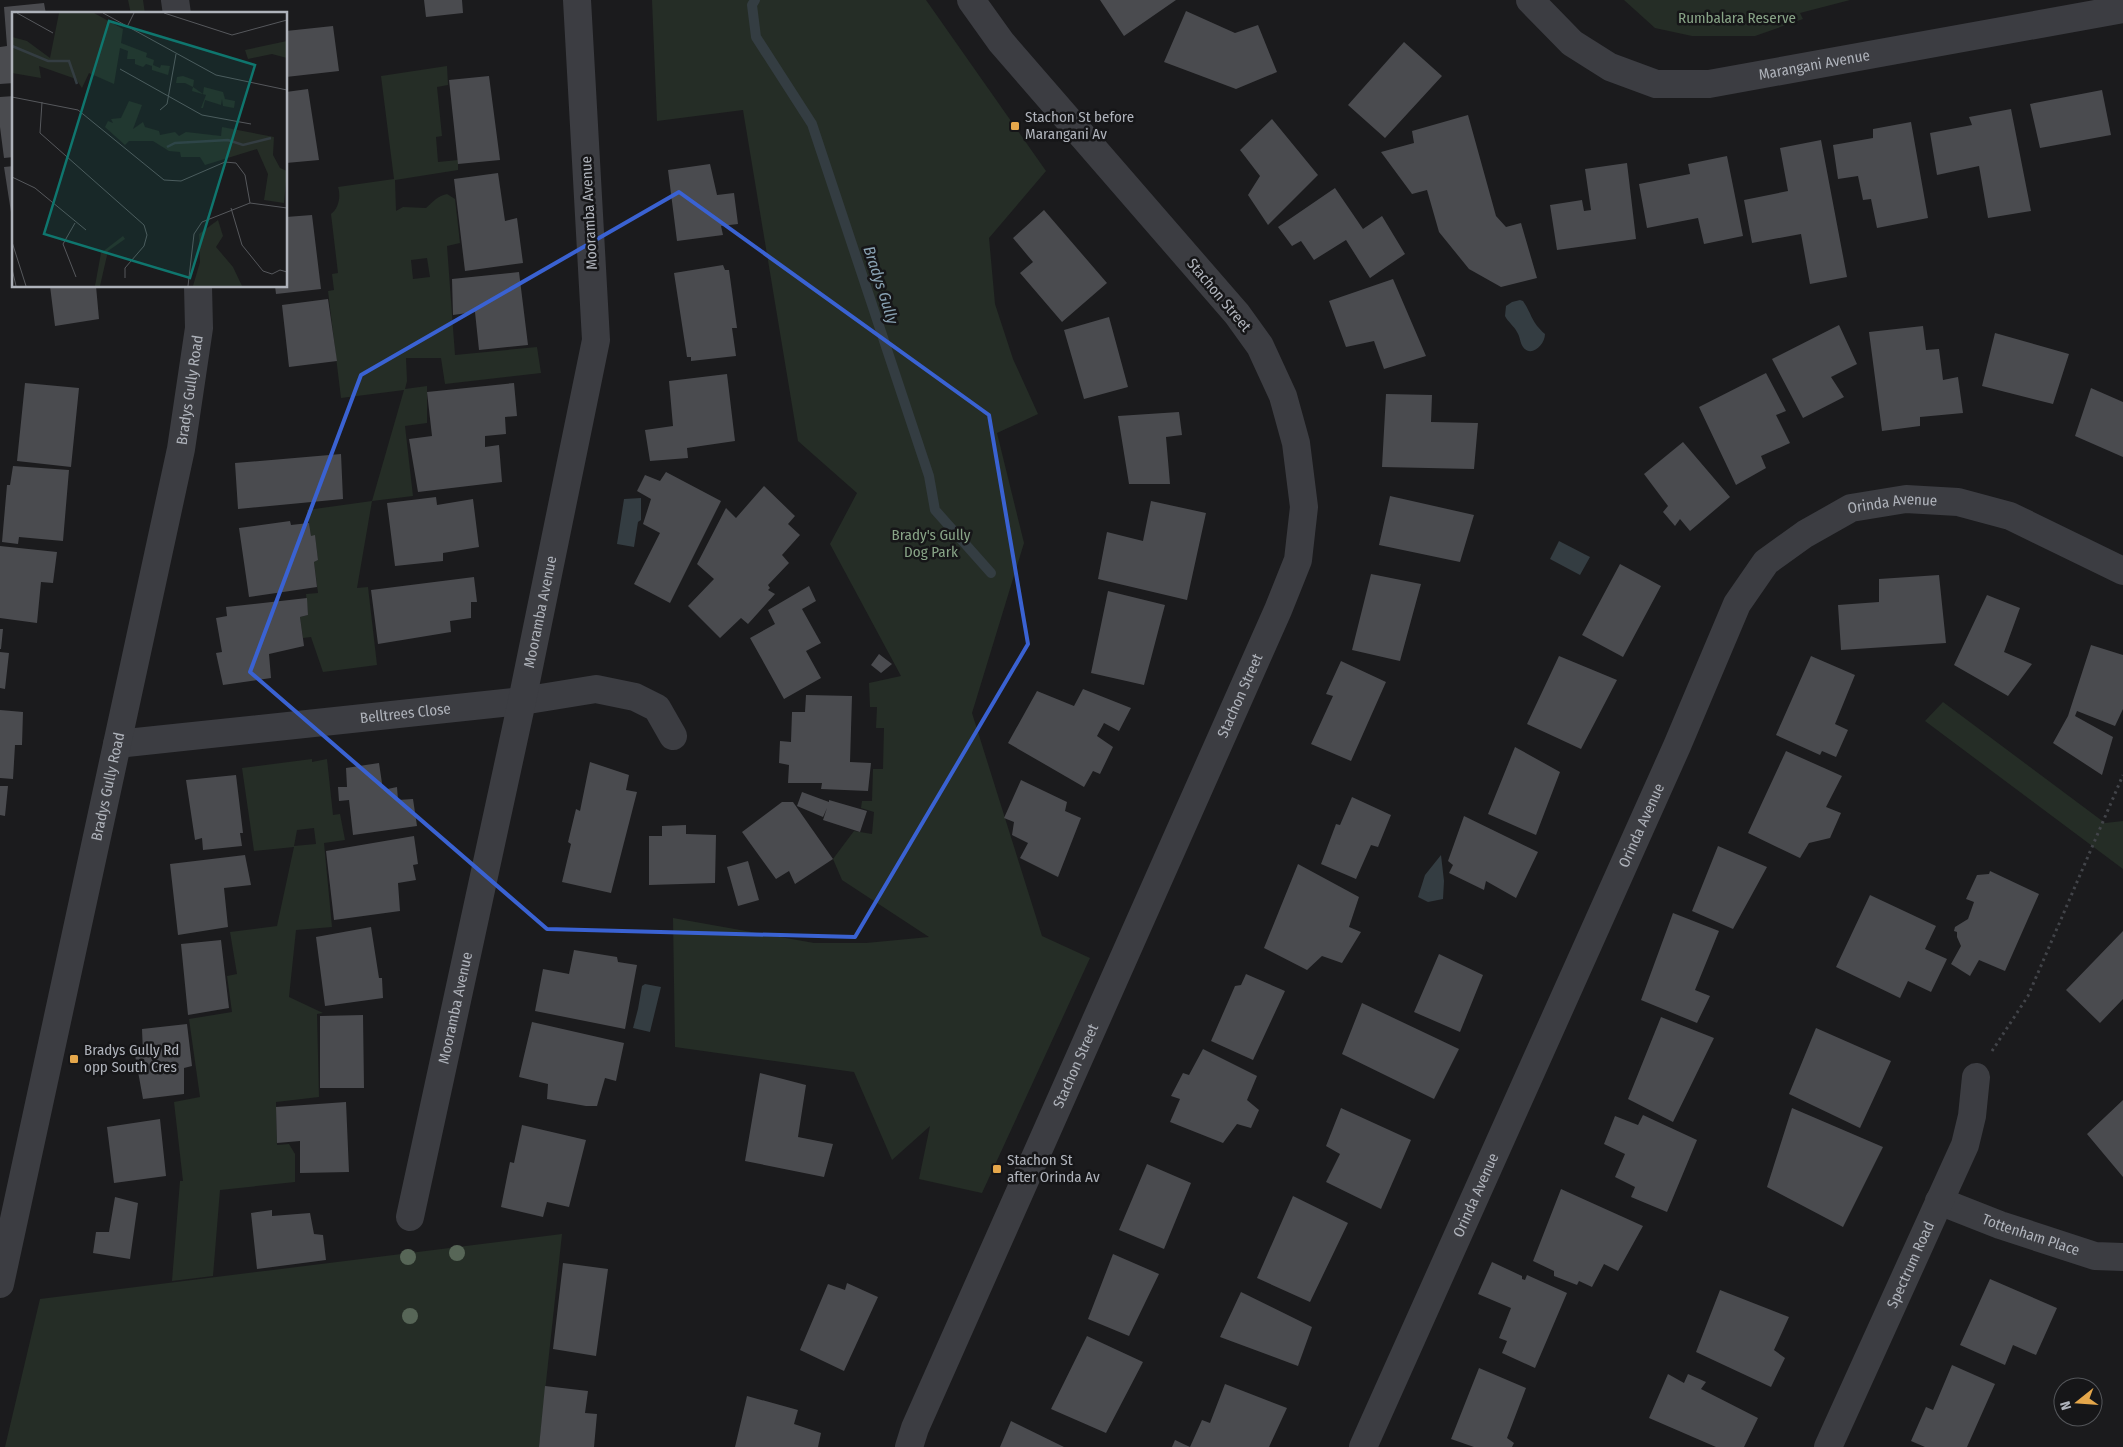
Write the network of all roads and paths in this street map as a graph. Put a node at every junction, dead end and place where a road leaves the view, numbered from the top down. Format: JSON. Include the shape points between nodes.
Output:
{"nodes":[{"id":1,"x":577,"y":0,"type":"edge"},
{"id":2,"x":971,"y":0,"type":"edge"},
{"id":3,"x":1530,"y":0,"type":"edge"},
{"id":4,"x":2123,"y":9,"type":"edge"},
{"id":5,"x":198,"y":288,"type":"edge"},
{"id":6,"x":2123,"y":571,"type":"edge"},
{"id":7,"x":522,"y":702,"type":"junction"},
{"id":8,"x":673,"y":736,"type":"dead end"},
{"id":9,"x":117,"y":744,"type":"junction"},
{"id":10,"x":2123,"y":775,"type":"edge"},
{"id":11,"x":1976,"y":1077,"type":"joint"},
{"id":12,"x":1940,"y":1201,"type":"junction"},
{"id":13,"x":410,"y":1217,"type":"dead end"},
{"id":14,"x":2123,"y":1257,"type":"edge"},
{"id":15,"x":1,"y":1274,"type":"edge"},
{"id":16,"x":909,"y":1447,"type":"edge"},
{"id":17,"x":1363,"y":1447,"type":"edge"},
{"id":18,"x":1828,"y":1447,"type":"edge"}],
"edges":[{"from":1,"to":7,"type":"street","name":"Mooramba Avenue","via":[[596,340]]},
{"from":2,"to":16,"type":"street","name":"Stachon Street","via":[[1001,42],[1230,306],[1260,346],[1283,396],[1296,444],[1304,507],[1298,560],[1278,610]]},
{"from":3,"to":4,"type":"street","name":"Marangani Avenue","via":[[1572,43],[1610,67],[1656,84],[1709,84]]},
{"from":5,"to":9,"type":"street","name":"Bradys Gully Road","via":[[199,328],[181,450]]},
{"from":6,"to":17,"type":"street","name":"Orinda Avenue","via":[[2010,516],[1958,502],[1906,499],[1851,508],[1805,534],[1766,562],[1737,604],[1677,746]]},
{"from":7,"to":8,"type":"street","name":"Belltrees Close","via":[[596,688],[635,697],[657,708]]},
{"from":7,"to":9,"type":"street","name":"Belltrees Close"},
{"from":7,"to":13,"type":"street","name":"Mooramba Avenue"},
{"from":9,"to":15,"type":"street","name":"Bradys Gully Road"},
{"from":10,"to":11,"type":"path","via":[[2028,996]]},
{"from":11,"to":12,"type":"street","name":"Spectrum Road","via":[[1965,1145]]},
{"from":12,"to":14,"type":"street","name":"Tottenham Place","via":[[2000,1225],[2095,1256]]},
{"from":12,"to":18,"type":"street","name":"Spectrum Road"}]}
